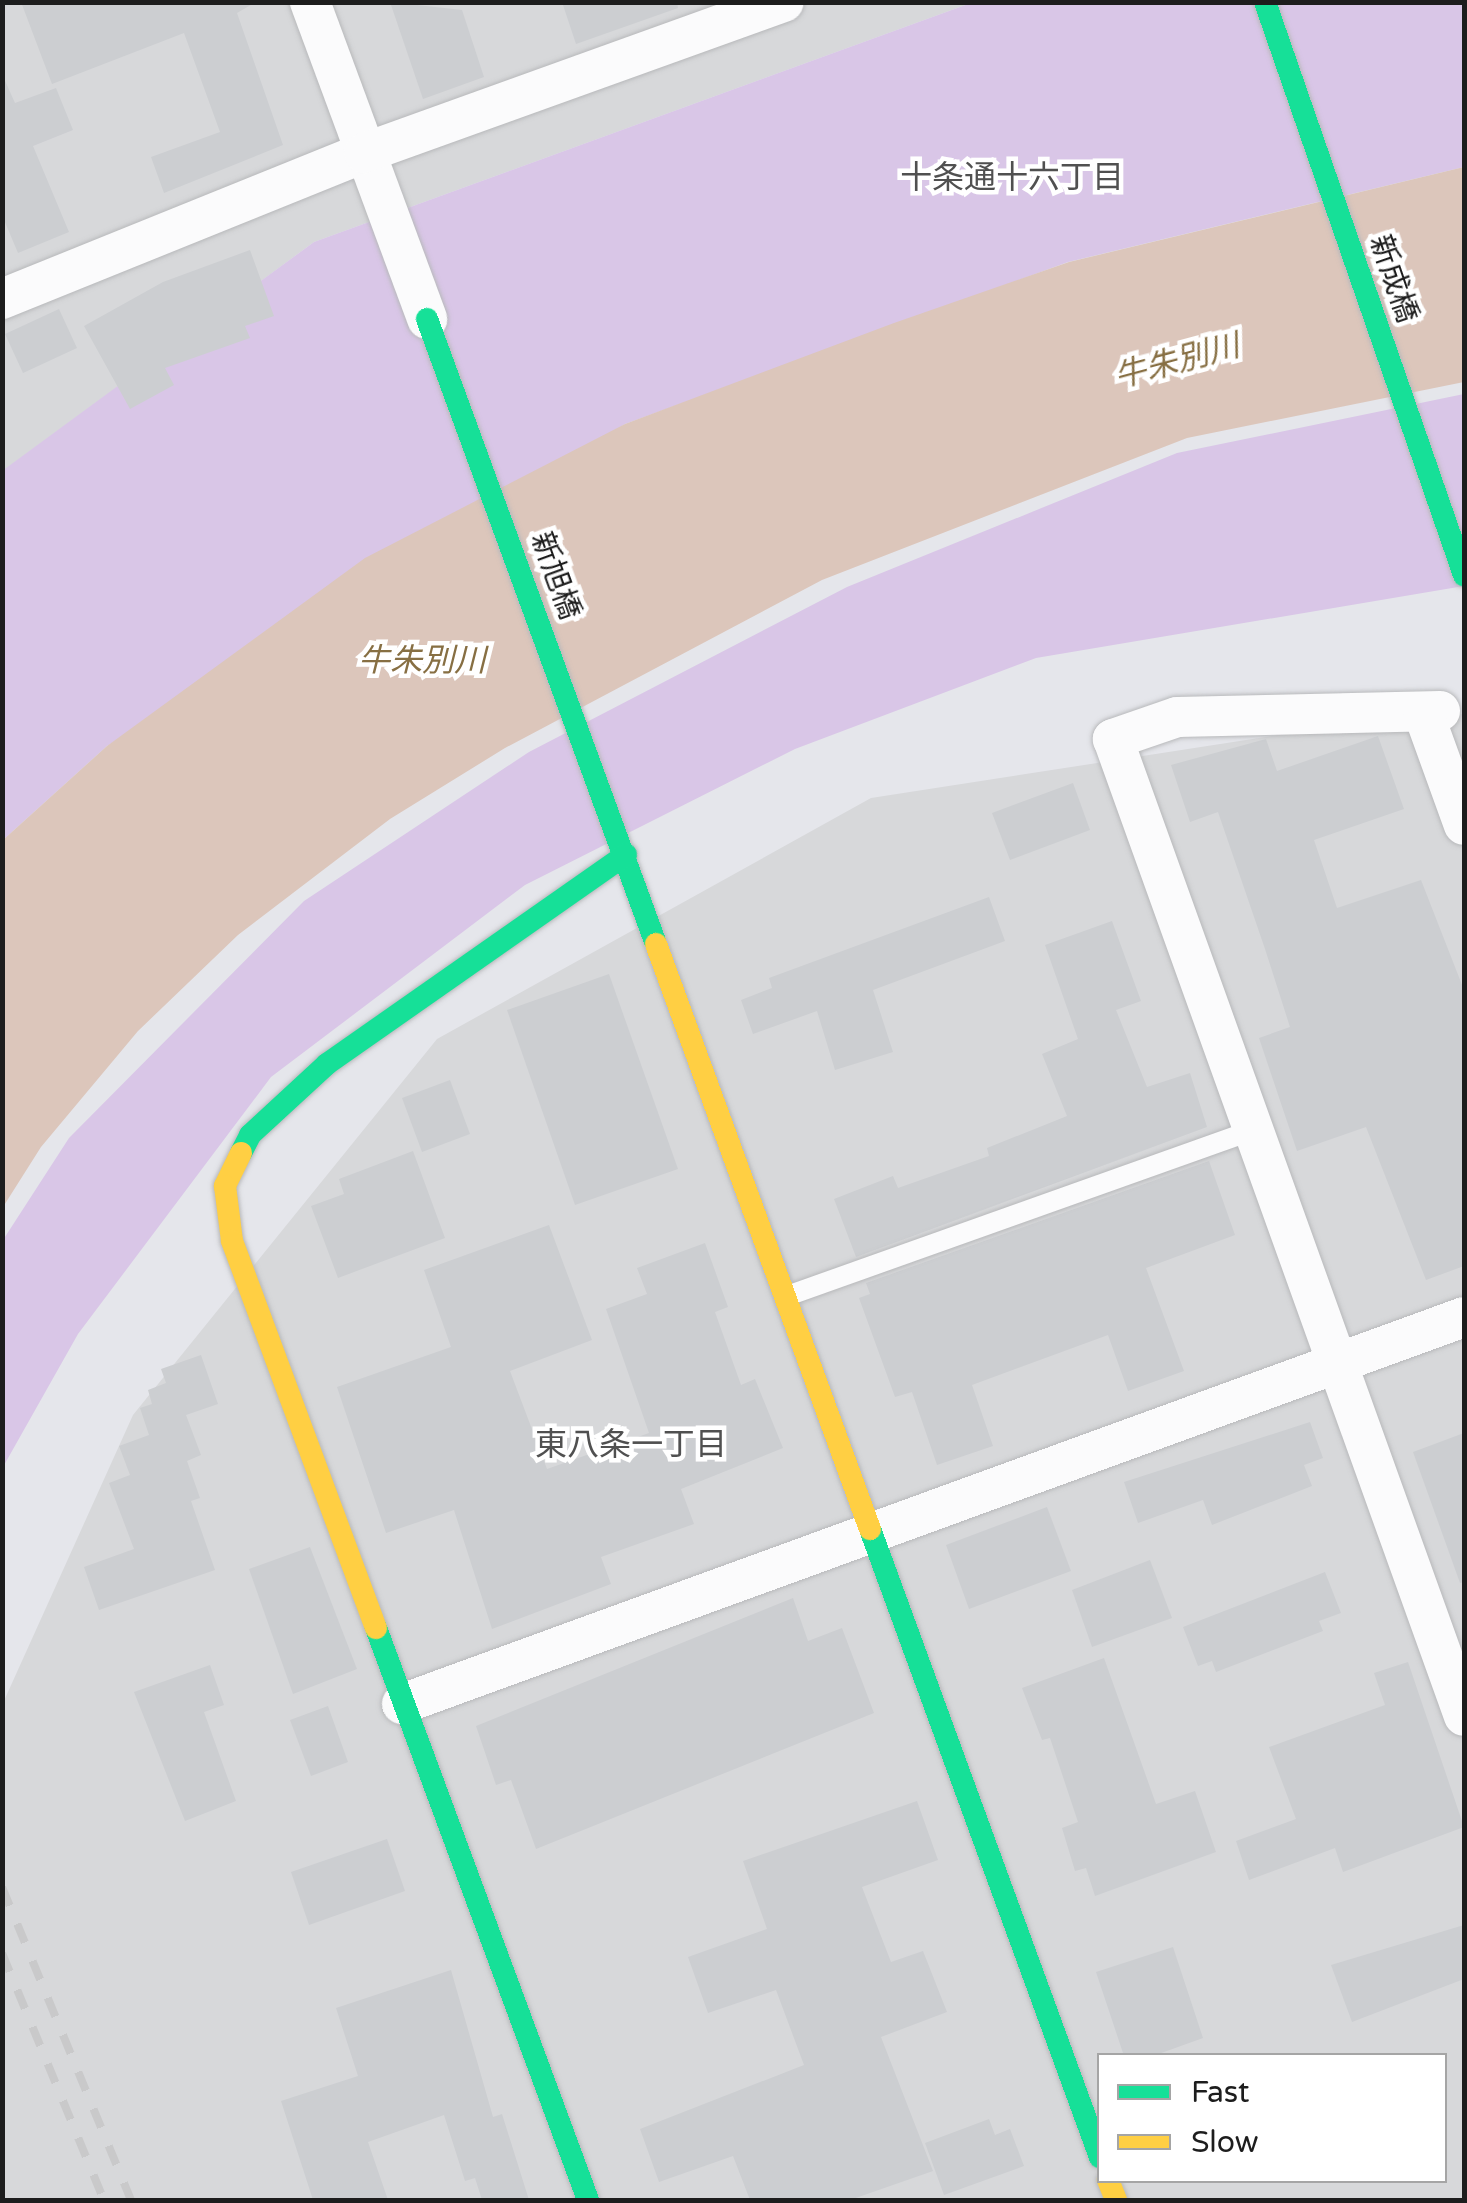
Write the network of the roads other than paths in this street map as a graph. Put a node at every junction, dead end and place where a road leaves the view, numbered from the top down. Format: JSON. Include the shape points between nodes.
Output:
{"nodes":[{"id":1,"x":310,"y":2,"type":"edge"},
{"id":2,"x":784,"y":2,"type":"edge"},
{"id":3,"x":1265,"y":2,"type":"edge"},
{"id":4,"x":364,"y":153,"type":"junction"},
{"id":5,"x":2,"y":299,"type":"edge"},
{"id":6,"x":427,"y":319,"type":"joint"},
{"id":7,"x":1464,"y":573,"type":"edge"},
{"id":8,"x":1464,"y":825,"type":"edge"},
{"id":9,"x":626,"y":855,"type":"junction"},
{"id":10,"x":1251,"y":1131,"type":"junction"},
{"id":11,"x":785,"y":1296,"type":"junction"},
{"id":12,"x":1464,"y":1317,"type":"edge"},
{"id":13,"x":1333,"y":1364,"type":"junction"},
{"id":14,"x":871,"y":1535,"type":"junction"},
{"id":15,"x":402,"y":1704,"type":"junction"},
{"id":16,"x":1464,"y":1716,"type":"edge"},
{"id":17,"x":1097,"y":2148,"type":"edge"},
{"id":18,"x":588,"y":2200,"type":"edge"}],
"edges":[{"from":1,"to":4,"type":"street"},
{"from":2,"to":4,"type":"street"},
{"from":3,"to":7,"type":"street","name":"新成橋"},
{"from":4,"to":5,"type":"street"},
{"from":4,"to":6,"type":"street"},
{"from":6,"to":9,"type":"street","name":"新旭橋"},
{"from":8,"to":10,"type":"street","via":[[1432,711],[1177,717],[1112,739]]},
{"from":9,"to":11,"type":"street","name":"新旭橋"},
{"from":9,"to":15,"type":"street","via":[[314,1074],[250,1135],[224,1186],[232,1241]]},
{"from":10,"to":11,"type":"lane"},
{"from":10,"to":13,"type":"street"},
{"from":11,"to":14,"type":"street","name":"新旭橋"},
{"from":12,"to":13,"type":"street"},
{"from":13,"to":14,"type":"street"},
{"from":13,"to":16,"type":"street"},
{"from":14,"to":15,"type":"street"},
{"from":14,"to":17,"type":"street","name":"新旭橋"},
{"from":15,"to":18,"type":"street"}]}
